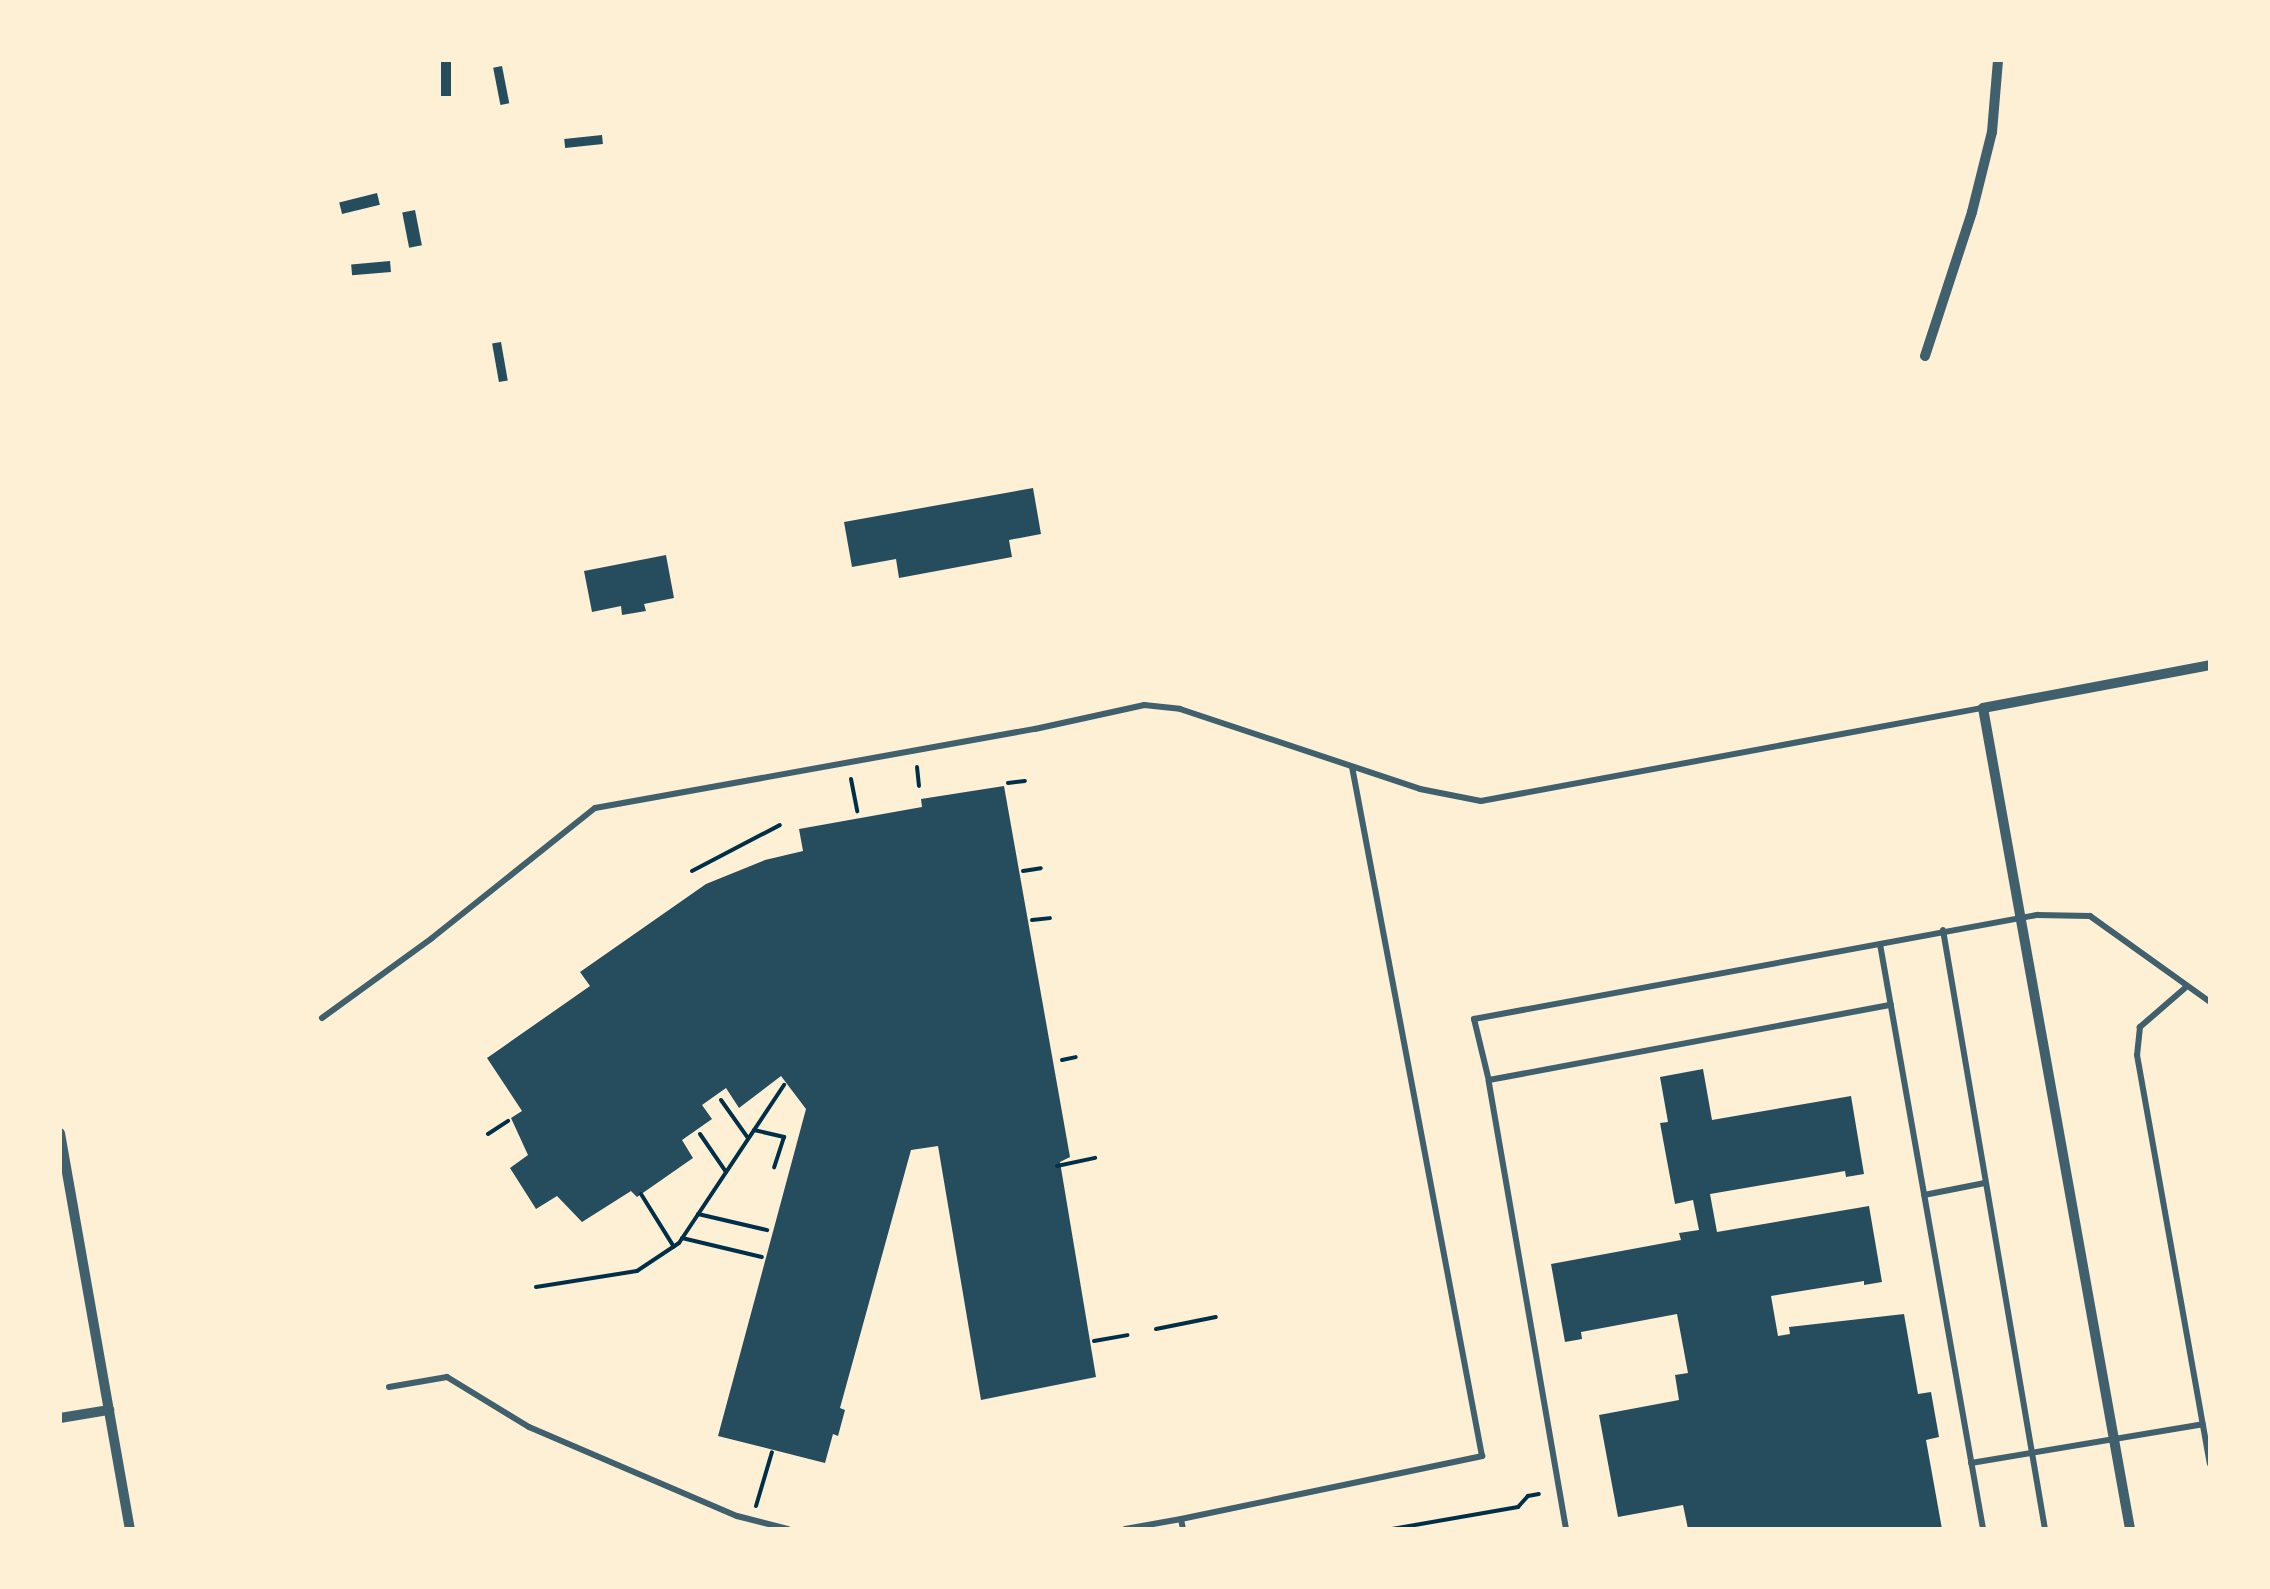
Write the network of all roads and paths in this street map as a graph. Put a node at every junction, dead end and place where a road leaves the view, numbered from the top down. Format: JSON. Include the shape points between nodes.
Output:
{"nodes":[{"id":1,"x":1998,"y":60,"type":"edge"},
{"id":2,"x":1925,"y":356,"type":"dead end"},
{"id":3,"x":2210,"y":665,"type":"edge"},
{"id":4,"x":1983,"y":708,"type":"junction"},
{"id":5,"x":1352,"y":766,"type":"junction"},
{"id":6,"x":917,"y":767,"type":"dead end"},
{"id":7,"x":851,"y":779,"type":"dead end"},
{"id":8,"x":1025,"y":780,"type":"dead end"},
{"id":9,"x":1008,"y":783,"type":"dead end"},
{"id":10,"x":920,"y":786,"type":"dead end"},
{"id":11,"x":857,"y":811,"type":"dead end"},
{"id":12,"x":780,"y":825,"type":"dead end"},
{"id":13,"x":1041,"y":868,"type":"dead end"},
{"id":14,"x":1023,"y":870,"type":"dead end"},
{"id":15,"x":692,"y":871,"type":"dead end"},
{"id":16,"x":2020,"y":917,"type":"junction"},
{"id":17,"x":1050,"y":918,"type":"dead end"},
{"id":18,"x":1032,"y":920,"type":"dead end"},
{"id":19,"x":1943,"y":930,"type":"junction"},
{"id":20,"x":1880,"y":944,"type":"junction"},
{"id":21,"x":2185,"y":988,"type":"junction"},
{"id":22,"x":2210,"y":1002,"type":"edge"},
{"id":23,"x":1891,"y":1005,"type":"junction"},
{"id":24,"x":322,"y":1018,"type":"dead end"},
{"id":25,"x":1076,"y":1057,"type":"dead end"},
{"id":26,"x":1062,"y":1060,"type":"dead end"},
{"id":27,"x":1489,"y":1080,"type":"junction"},
{"id":28,"x":784,"y":1085,"type":"dead end"},
{"id":29,"x":721,"y":1100,"type":"dead end"},
{"id":30,"x":508,"y":1122,"type":"dead end"},
{"id":31,"x":754,"y":1130,"type":"junction"},
{"id":32,"x":60,"y":1133,"type":"edge"},
{"id":33,"x":488,"y":1134,"type":"dead end"},
{"id":34,"x":700,"y":1134,"type":"dead end"},
{"id":35,"x":748,"y":1138,"type":"junction"},
{"id":36,"x":1095,"y":1158,"type":"dead end"},
{"id":37,"x":1057,"y":1166,"type":"dead end"},
{"id":38,"x":774,"y":1167,"type":"dead end"},
{"id":39,"x":726,"y":1172,"type":"junction"},
{"id":40,"x":1985,"y":1183,"type":"junction"},
{"id":41,"x":641,"y":1194,"type":"dead end"},
{"id":42,"x":1924,"y":1195,"type":"junction"},
{"id":43,"x":698,"y":1214,"type":"junction"},
{"id":44,"x":767,"y":1230,"type":"dead end"},
{"id":45,"x":682,"y":1238,"type":"junction"},
{"id":46,"x":674,"y":1246,"type":"junction"},
{"id":47,"x":762,"y":1256,"type":"dead end"},
{"id":48,"x":536,"y":1287,"type":"dead end"},
{"id":49,"x":1216,"y":1317,"type":"dead end"},
{"id":50,"x":1156,"y":1329,"type":"dead end"},
{"id":51,"x":1127,"y":1335,"type":"dead end"},
{"id":52,"x":1094,"y":1340,"type":"dead end"},
{"id":53,"x":389,"y":1386,"type":"dead end"},
{"id":54,"x":109,"y":1410,"type":"junction"},
{"id":55,"x":60,"y":1418,"type":"edge"},
{"id":56,"x":2203,"y":1424,"type":"junction"},
{"id":57,"x":2113,"y":1436,"type":"junction"},
{"id":58,"x":772,"y":1452,"type":"dead end"},
{"id":59,"x":2031,"y":1452,"type":"junction"},
{"id":60,"x":1971,"y":1463,"type":"junction"},
{"id":61,"x":2210,"y":1464,"type":"edge"},
{"id":62,"x":1539,"y":1494,"type":"dead end"},
{"id":63,"x":754,"y":1510,"type":"dead end"},
{"id":64,"x":1181,"y":1519,"type":"junction"},
{"id":65,"x":130,"y":1529,"type":"edge"},
{"id":66,"x":788,"y":1529,"type":"edge"},
{"id":67,"x":1125,"y":1529,"type":"edge"},
{"id":68,"x":1183,"y":1529,"type":"edge"},
{"id":69,"x":1329,"y":1529,"type":"edge"},
{"id":70,"x":1350,"y":1529,"type":"edge"},
{"id":71,"x":1392,"y":1529,"type":"edge"},
{"id":72,"x":1566,"y":1529,"type":"edge"},
{"id":73,"x":1982,"y":1529,"type":"edge"},
{"id":74,"x":2045,"y":1529,"type":"edge"},
{"id":75,"x":2130,"y":1529,"type":"edge"}],
"edges":[{"from":1,"to":2,"type":"street","via":[[1992,132]]},
{"from":3,"to":4,"type":"street"},
{"from":4,"to":5,"type":"lane","via":[[1481,801]]},
{"from":4,"to":16,"type":"street"},
{"from":5,"to":24,"type":"lane","via":[[1180,709],[1144,705],[595,808]]},
{"from":5,"to":64,"type":"lane","via":[[1482,1456]]},
{"from":6,"to":10,"type":"path"},
{"from":7,"to":11,"type":"path"},
{"from":8,"to":9,"type":"path"},
{"from":12,"to":15,"type":"path"},
{"from":13,"to":14,"type":"path"},
{"from":16,"to":19,"type":"lane"},
{"from":16,"to":21,"type":"lane","via":[[2090,916]]},
{"from":16,"to":57,"type":"street"},
{"from":17,"to":18,"type":"path"},
{"from":19,"to":20,"type":"lane"},
{"from":19,"to":40,"type":"lane"},
{"from":20,"to":23,"type":"lane"},
{"from":20,"to":27,"type":"lane","via":[[1474,1019]]},
{"from":21,"to":22,"type":"lane"},
{"from":21,"to":56,"type":"lane","via":[[2140,1027],[2137,1054]]},
{"from":23,"to":27,"type":"lane"},
{"from":23,"to":42,"type":"lane"},
{"from":25,"to":26,"type":"path"},
{"from":27,"to":72,"type":"lane"},
{"from":28,"to":31,"type":"path"},
{"from":29,"to":35,"type":"path"},
{"from":30,"to":33,"type":"path"},
{"from":31,"to":35,"type":"path"},
{"from":31,"to":38,"type":"path","via":[[784,1137]]},
{"from":32,"to":54,"type":"street"},
{"from":34,"to":39,"type":"path"},
{"from":35,"to":39,"type":"path"},
{"from":36,"to":37,"type":"path"},
{"from":39,"to":43,"type":"path"},
{"from":40,"to":42,"type":"lane"},
{"from":40,"to":59,"type":"lane"},
{"from":41,"to":46,"type":"path"},
{"from":42,"to":60,"type":"lane"},
{"from":43,"to":44,"type":"path"},
{"from":43,"to":45,"type":"path"},
{"from":45,"to":46,"type":"path"},
{"from":45,"to":47,"type":"path"},
{"from":46,"to":48,"type":"path","via":[[637,1271]]},
{"from":49,"to":50,"type":"path"},
{"from":51,"to":52,"type":"path"},
{"from":53,"to":66,"type":"lane","via":[[447,1376],[529,1427],[737,1516]]},
{"from":54,"to":55,"type":"street"},
{"from":54,"to":65,"type":"street"},
{"from":56,"to":57,"type":"lane"},
{"from":56,"to":61,"type":"lane"},
{"from":57,"to":59,"type":"lane"},
{"from":57,"to":75,"type":"street"},
{"from":58,"to":63,"type":"path"},
{"from":59,"to":60,"type":"lane"},
{"from":59,"to":74,"type":"lane"},
{"from":60,"to":73,"type":"lane"},
{"from":62,"to":71,"type":"path","via":[[1518,1507]]},
{"from":64,"to":67,"type":"lane"},
{"from":64,"to":68,"type":"lane"},
{"from":69,"to":70,"type":"path"}]}
